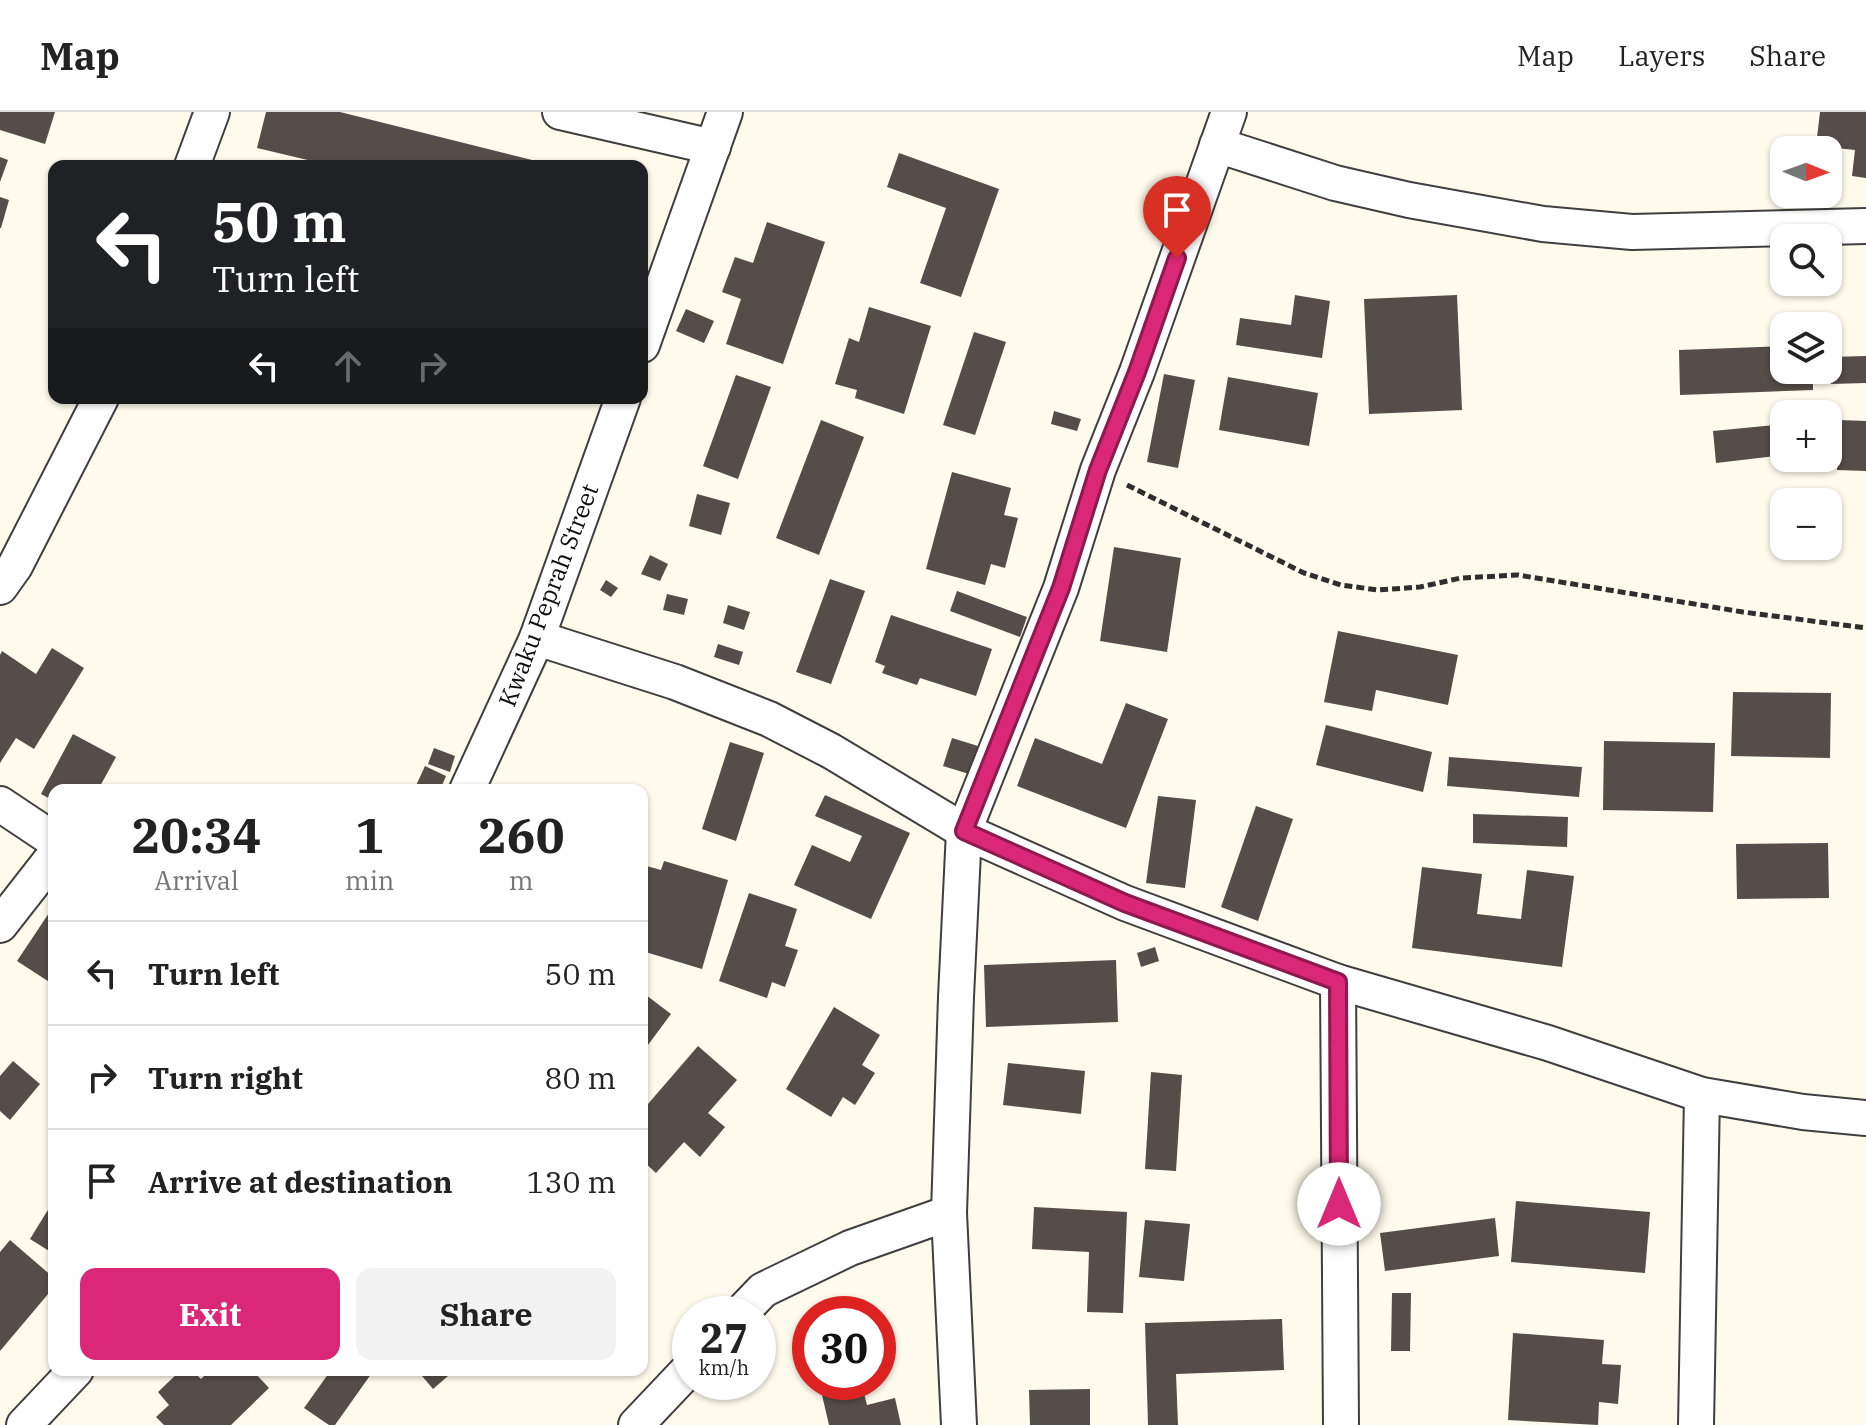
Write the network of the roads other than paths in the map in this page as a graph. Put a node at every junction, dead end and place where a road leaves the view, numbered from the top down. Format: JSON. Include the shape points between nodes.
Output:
{"nodes":[{"id":1,"x":212,"y":112,"type":"edge"},
{"id":2,"x":560,"y":112,"type":"edge"},
{"id":3,"x":725,"y":112,"type":"edge"},
{"id":4,"x":1229,"y":112,"type":"edge"},
{"id":5,"x":1217,"y":145,"type":"junction"},
{"id":6,"x":713,"y":147,"type":"junction"},
{"id":7,"x":194,"y":160,"type":"edge"},
{"id":8,"x":1866,"y":226,"type":"edge"},
{"id":9,"x":648,"y":328,"type":"edge"},
{"id":10,"x":98,"y":404,"type":"edge"},
{"id":11,"x":621,"y":404,"type":"edge"},
{"id":12,"x":0,"y":587,"type":"edge"},
{"id":13,"x":537,"y":638,"type":"junction"},
{"id":14,"x":470,"y":784,"type":"edge"},
{"id":15,"x":0,"y":804,"type":"edge"},
{"id":16,"x":964,"y":831,"type":"junction"},
{"id":17,"x":48,"y":836,"type":"edge"},
{"id":18,"x":48,"y":864,"type":"edge"},
{"id":19,"x":0,"y":925,"type":"edge"},
{"id":20,"x":1338,"y":982,"type":"junction"},
{"id":21,"x":1702,"y":1095,"type":"junction"},
{"id":22,"x":1866,"y":1118,"type":"edge"},
{"id":23,"x":949,"y":1213,"type":"junction"},
{"id":24,"x":757,"y":1296,"type":"edge"},
{"id":25,"x":70,"y":1376,"type":"edge"},
{"id":26,"x":672,"y":1387,"type":"edge"},
{"id":27,"x":24,"y":1425,"type":"edge"},
{"id":28,"x":636,"y":1425,"type":"edge"},
{"id":29,"x":959,"y":1425,"type":"edge"},
{"id":30,"x":1341,"y":1425,"type":"edge"},
{"id":31,"x":1696,"y":1425,"type":"edge"}],
"edges":[{"from":1,"to":7,"type":"street"},
{"from":2,"to":6,"type":"street"},
{"from":3,"to":6,"type":"street"},
{"from":4,"to":5,"type":"street"},
{"from":5,"to":8,"type":"street","via":[[1335,183],[1543,224],[1632,232]]},
{"from":5,"to":16,"type":"street","via":[[1098,470],[1061,588]]},
{"from":6,"to":9,"type":"street"},
{"from":10,"to":12,"type":"street"},
{"from":11,"to":13,"type":"street","name":"Kwaku Peprah Street"},
{"from":13,"to":14,"type":"street","name":"Kwaku Peprah Street"},
{"from":13,"to":16,"type":"street","via":[[769,719]]},
{"from":15,"to":17,"type":"street"},
{"from":16,"to":20,"type":"street","via":[[1125,903]]},
{"from":16,"to":23,"type":"street"},
{"from":18,"to":19,"type":"street"},
{"from":20,"to":21,"type":"street","via":[[1548,1043]]},
{"from":20,"to":30,"type":"street"},
{"from":21,"to":22,"type":"street"},
{"from":21,"to":31,"type":"street"},
{"from":23,"to":24,"type":"street","via":[[850,1248]]},
{"from":23,"to":29,"type":"street"},
{"from":25,"to":27,"type":"street"},
{"from":26,"to":28,"type":"street"}]}
